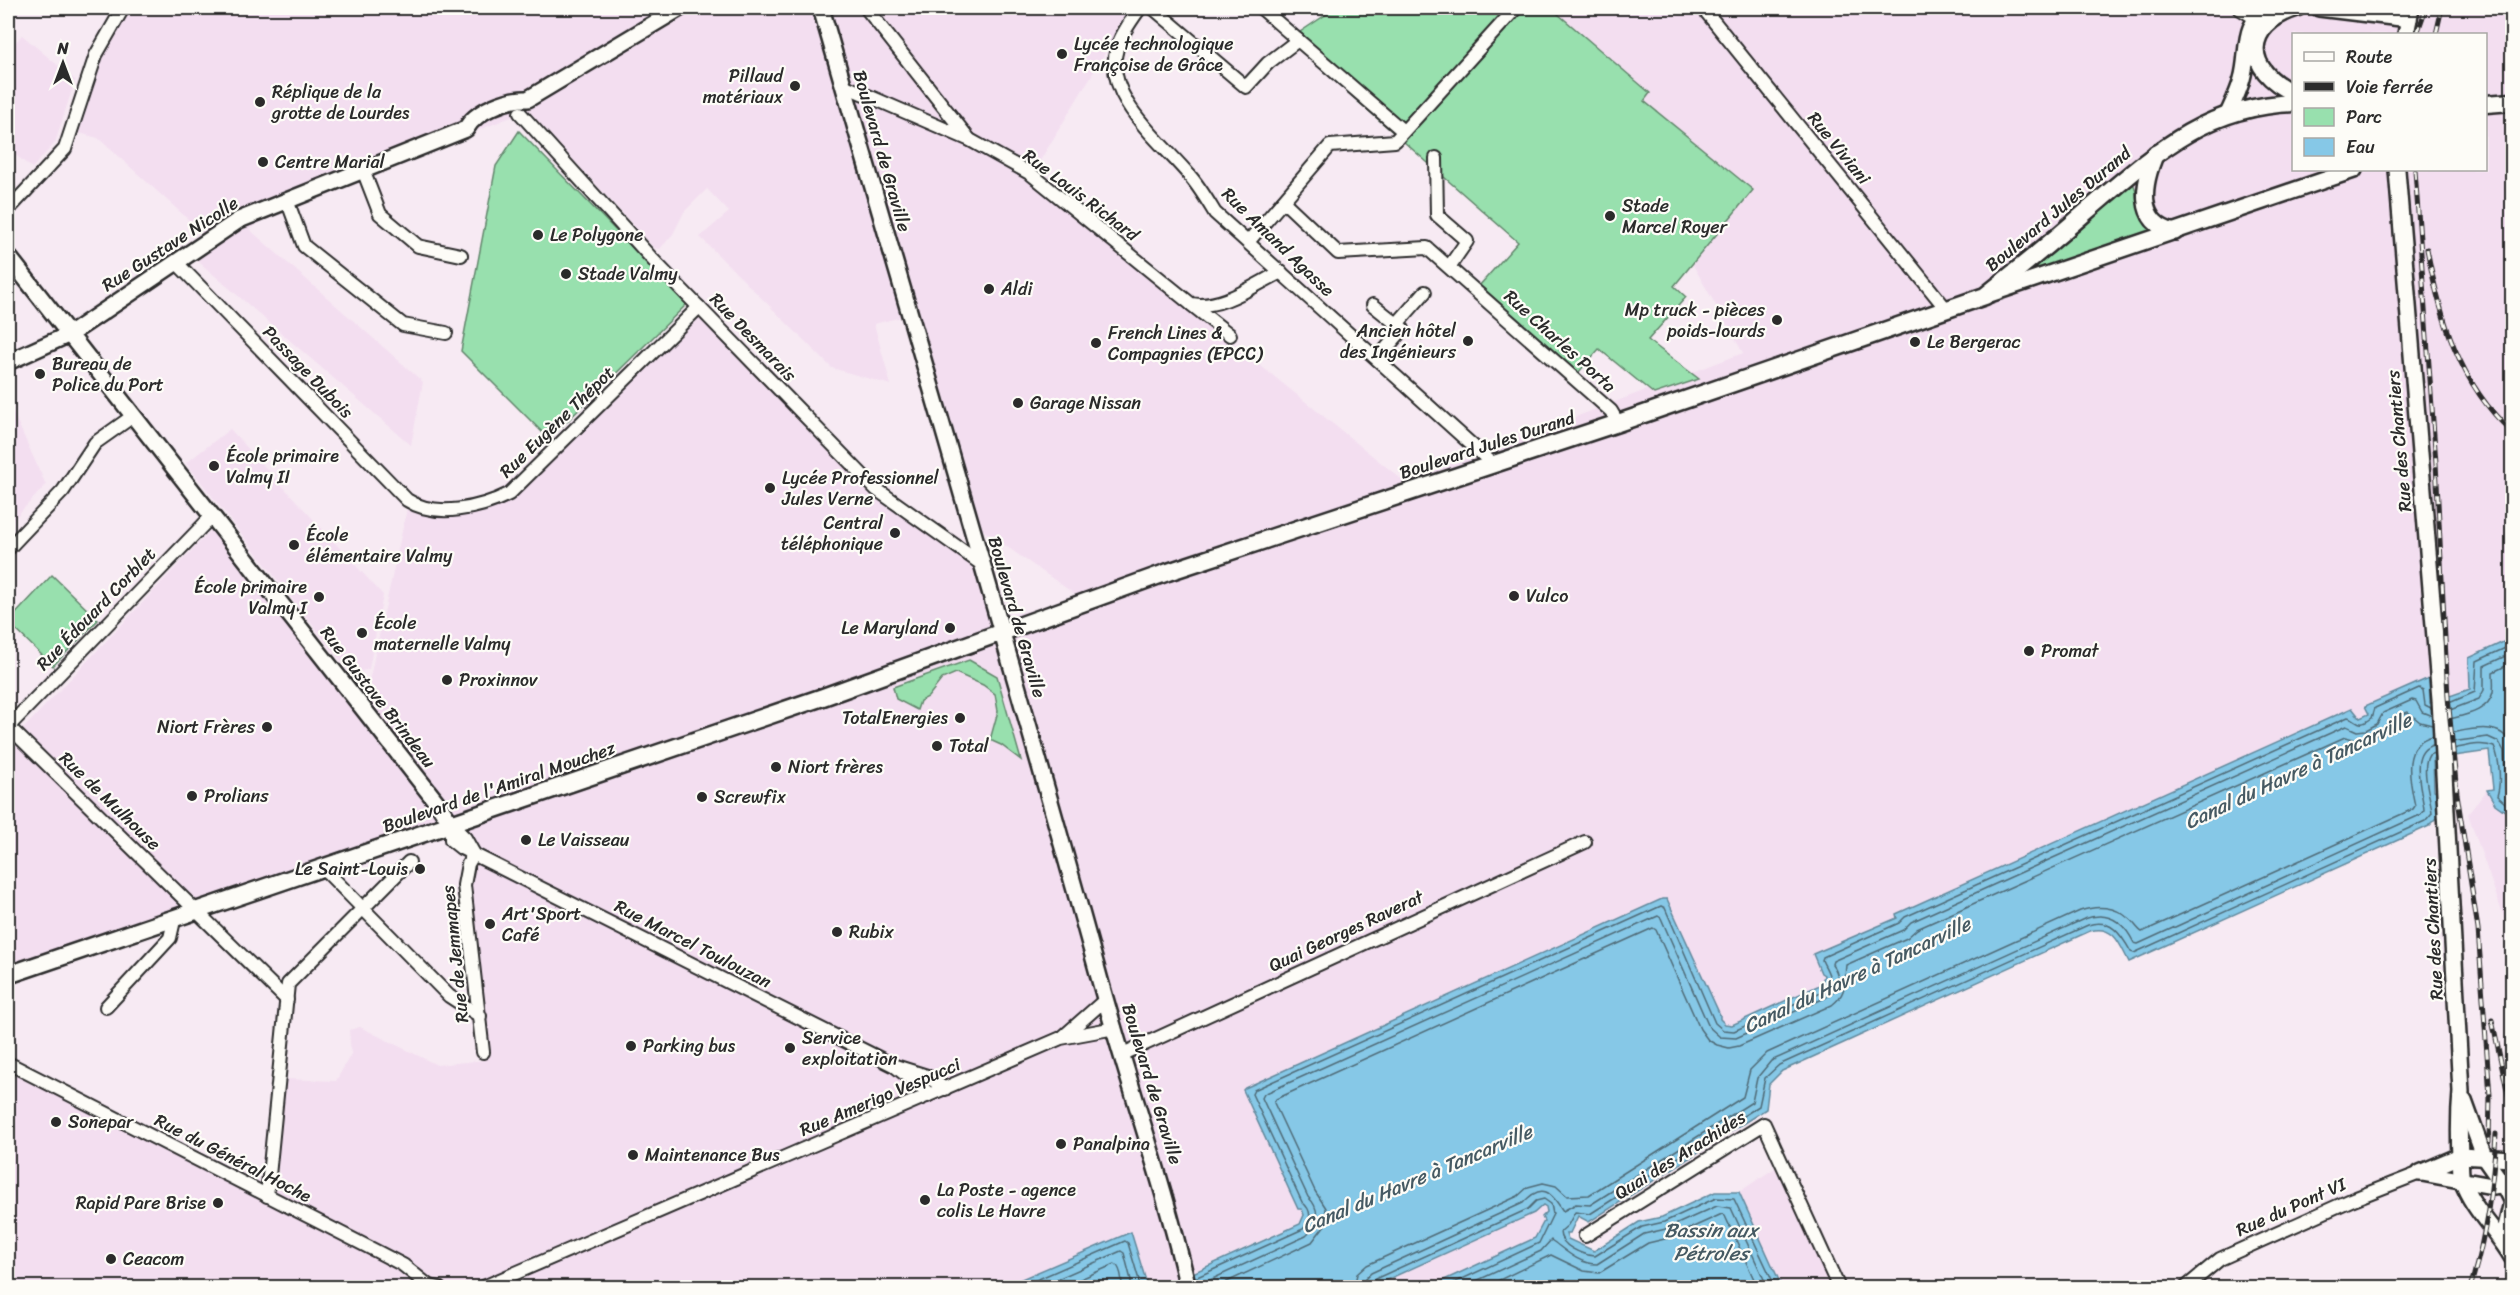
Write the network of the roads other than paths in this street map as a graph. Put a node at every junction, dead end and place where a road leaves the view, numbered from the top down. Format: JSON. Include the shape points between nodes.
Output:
{"nodes":[{"id":1,"x":123,"y":8,"type":"edge"},
{"id":2,"x":680,"y":8,"type":"edge"},
{"id":3,"x":820,"y":8,"type":"edge"},
{"id":4,"x":866,"y":8,"type":"edge"},
{"id":5,"x":1140,"y":8,"type":"edge"},
{"id":6,"x":1153,"y":8,"type":"edge"},
{"id":7,"x":1261,"y":8,"type":"edge"},
{"id":8,"x":1516,"y":8,"type":"edge"},
{"id":9,"x":1703,"y":8,"type":"edge"},
{"id":10,"x":2239,"y":8,"type":"edge"},
{"id":11,"x":2271,"y":8,"type":"edge"},
{"id":12,"x":2297,"y":8,"type":"edge"},
{"id":13,"x":2319,"y":8,"type":"edge"},
{"id":14,"x":2406,"y":13,"type":"edge"},
{"id":15,"x":2260,"y":21,"type":"junction"},
{"id":16,"x":2398,"y":33,"type":"edge"},
{"id":17,"x":2406,"y":33,"type":"edge"},
{"id":18,"x":1298,"y":40,"type":"junction"},
{"id":19,"x":843,"y":85,"type":"junction"},
{"id":20,"x":2292,"y":92,"type":"edge"},
{"id":21,"x":2512,"y":102,"type":"edge"},
{"id":22,"x":2292,"y":104,"type":"edge"},
{"id":23,"x":2487,"y":104,"type":"edge"},
{"id":24,"x":520,"y":113,"type":"dead end"},
{"id":25,"x":2228,"y":114,"type":"junction"},
{"id":26,"x":1403,"y":131,"type":"junction"},
{"id":27,"x":970,"y":140,"type":"junction"},
{"id":28,"x":2156,"y":152,"type":"junction"},
{"id":29,"x":1436,"y":158,"type":"dead end"},
{"id":30,"x":363,"y":170,"type":"junction"},
{"id":31,"x":2351,"y":171,"type":"edge"},
{"id":32,"x":2396,"y":173,"type":"edge"},
{"id":33,"x":287,"y":200,"type":"junction"},
{"id":34,"x":1283,"y":201,"type":"junction"},
{"id":35,"x":8,"y":210,"type":"edge"},
{"id":36,"x":2175,"y":232,"type":"junction"},
{"id":37,"x":1248,"y":242,"type":"junction"},
{"id":38,"x":461,"y":255,"type":"dead end"},
{"id":39,"x":8,"y":256,"type":"edge"},
{"id":40,"x":176,"y":262,"type":"junction"},
{"id":41,"x":1449,"y":267,"type":"junction"},
{"id":42,"x":1281,"y":272,"type":"junction"},
{"id":43,"x":1425,"y":292,"type":"dead end"},
{"id":44,"x":1985,"y":296,"type":"junction"},
{"id":45,"x":1191,"y":304,"type":"junction"},
{"id":46,"x":1373,"y":305,"type":"dead end"},
{"id":47,"x":699,"y":307,"type":"junction"},
{"id":48,"x":1947,"y":310,"type":"junction"},
{"id":49,"x":1397,"y":324,"type":"junction"},
{"id":50,"x":446,"y":333,"type":"dead end"},
{"id":51,"x":70,"y":334,"type":"junction"},
{"id":52,"x":1230,"y":335,"type":"dead end"},
{"id":53,"x":1377,"y":359,"type":"junction"},
{"id":54,"x":8,"y":362,"type":"edge"},
{"id":55,"x":133,"y":416,"type":"junction"},
{"id":56,"x":1618,"y":423,"type":"junction"},
{"id":57,"x":1493,"y":464,"type":"junction"},
{"id":58,"x":415,"y":505,"type":"joint"},
{"id":59,"x":211,"y":517,"type":"junction"},
{"id":60,"x":8,"y":549,"type":"edge"},
{"id":61,"x":980,"y":563,"type":"junction"},
{"id":62,"x":1002,"y":633,"type":"junction"},
{"id":63,"x":8,"y":727,"type":"edge"},
{"id":64,"x":451,"y":824,"type":"junction"},
{"id":65,"x":1585,"y":842,"type":"dead end"},
{"id":66,"x":474,"y":854,"type":"junction"},
{"id":67,"x":409,"y":862,"type":"dead end"},
{"id":68,"x":323,"y":868,"type":"junction"},
{"id":69,"x":192,"y":906,"type":"junction"},
{"id":70,"x":363,"y":909,"type":"junction"},
{"id":71,"x":172,"y":919,"type":"junction"},
{"id":72,"x":8,"y":975,"type":"edge"},
{"id":73,"x":1106,"y":999,"type":"junction"},
{"id":74,"x":287,"y":1000,"type":"junction"},
{"id":75,"x":106,"y":1006,"type":"dead end"},
{"id":76,"x":480,"y":1016,"type":"junction"},
{"id":77,"x":1115,"y":1028,"type":"junction"},
{"id":78,"x":1061,"y":1038,"type":"junction"},
{"id":79,"x":483,"y":1052,"type":"dead end"},
{"id":80,"x":1123,"y":1054,"type":"junction"},
{"id":81,"x":8,"y":1063,"type":"edge"},
{"id":82,"x":896,"y":1066,"type":"junction"},
{"id":83,"x":945,"y":1089,"type":"junction"},
{"id":84,"x":2461,"y":1092,"type":"junction"},
{"id":85,"x":927,"y":1096,"type":"junction"},
{"id":86,"x":2472,"y":1129,"type":"junction"},
{"id":87,"x":2460,"y":1156,"type":"junction"},
{"id":88,"x":2485,"y":1159,"type":"junction"},
{"id":89,"x":2512,"y":1159,"type":"edge"},
{"id":90,"x":2420,"y":1173,"type":"junction"},
{"id":91,"x":2462,"y":1179,"type":"junction"},
{"id":92,"x":2508,"y":1185,"type":"edge"},
{"id":93,"x":267,"y":1196,"type":"junction"},
{"id":94,"x":2512,"y":1202,"type":"edge"},
{"id":95,"x":1585,"y":1236,"type":"dead end"},
{"id":96,"x":2503,"y":1240,"type":"junction"},
{"id":97,"x":2512,"y":1257,"type":"edge"},
{"id":98,"x":431,"y":1287,"type":"edge"},
{"id":99,"x":482,"y":1287,"type":"edge"},
{"id":100,"x":1188,"y":1287,"type":"edge"},
{"id":101,"x":1839,"y":1287,"type":"edge"},
{"id":102,"x":2185,"y":1287,"type":"edge"}],
"edges":[{"from":1,"to":35,"type":"street","via":[[96,56],[65,149]]},
{"from":2,"to":30,"type":"street","name":"Rue Gustave Nicolle","via":[[531,97],[515,99],[471,119],[466,129]]},
{"from":3,"to":19,"type":"street","name":"Boulevard de Graville"},
{"from":4,"to":27,"type":"street"},
{"from":5,"to":37,"type":"street","name":"Rue Amand Agasse","via":[[1117,48],[1116,65],[1124,95],[1142,124],[1191,176],[1215,213]]},
{"from":6,"to":18,"type":"street","via":[[1246,87],[1268,63]]},
{"from":7,"to":18,"type":"street"},
{"from":8,"to":26,"type":"street"},
{"from":9,"to":48,"type":"street","name":"Rue Viviani"},
{"from":10,"to":15,"type":"street"},
{"from":11,"to":15,"type":"street"},
{"from":12,"to":15,"type":"street"},
{"from":13,"to":14,"type":"street"},
{"from":14,"to":16,"type":"street"},
{"from":14,"to":17,"type":"street"},
{"from":15,"to":20,"type":"street","via":[[2257,56],[2262,70]]},
{"from":15,"to":25,"type":"street","via":[[2248,33],[2243,77]]},
{"from":18,"to":26,"type":"street"},
{"from":19,"to":27,"type":"street","name":"Rue Louis Richard"},
{"from":19,"to":61,"type":"street","name":"Boulevard de Graville"},
{"from":21,"to":23,"type":"main road"},
{"from":22,"to":25,"type":"main road","name":"Boulevard Jules Durand"},
{"from":24,"to":47,"type":"street","name":"Rue Desmarais"},
{"from":25,"to":28,"type":"main road","name":"Boulevard Jules Durand"},
{"from":26,"to":34,"type":"street","via":[[1395,141],[1330,146]]},
{"from":27,"to":45,"type":"street","name":"Rue Louis Richard","via":[[1031,174]]},
{"from":28,"to":36,"type":"street","name":"Boulevard Jules Durand","via":[[2144,191],[2147,206],[2156,223]]},
{"from":28,"to":44,"type":"main road","name":"Boulevard Jules Durand"},
{"from":29,"to":41,"type":"street","via":[[1437,215],[1467,241]]},
{"from":30,"to":33,"type":"street","name":"Rue Gustave Nicolle"},
{"from":30,"to":38,"type":"street","via":[[380,214],[418,246]]},
{"from":31,"to":36,"type":"street","name":"Boulevard Jules Durand"},
{"from":32,"to":84,"type":"street","name":"Rue des Chantiers","via":[[2444,765]]},
{"from":33,"to":40,"type":"street","name":"Rue Gustave Nicolle","via":[[239,219]]},
{"from":33,"to":50,"type":"street","via":[[304,246],[403,325]]},
{"from":34,"to":37,"type":"street"},
{"from":34,"to":41,"type":"street","name":"Rue Charles Porta","via":[[1338,253],[1427,248]]},
{"from":36,"to":44,"type":"street","name":"Boulevard Jules Durand"},
{"from":37,"to":42,"type":"street","name":"Rue Amand Agasse"},
{"from":39,"to":51,"type":"street","name":"Rue Gustave Brindeau"},
{"from":40,"to":51,"type":"street","name":"Rue Gustave Nicolle"},
{"from":40,"to":58,"type":"street","name":"Passage Dubois"},
{"from":41,"to":56,"type":"street","name":"Rue Charles Porta","via":[[1611,411]]},
{"from":42,"to":45,"type":"street","via":[[1222,301]]},
{"from":42,"to":53,"type":"street","name":"Rue Amand Agasse"},
{"from":43,"to":49,"type":"street"},
{"from":44,"to":48,"type":"main road","name":"Boulevard Jules Durand"},
{"from":45,"to":52,"type":"street","name":"Rue Louis Richard"},
{"from":46,"to":49,"type":"street"},
{"from":47,"to":58,"type":"street","name":"Rue Eugène Thépot","via":[[509,494],[470,509]]},
{"from":47,"to":61,"type":"street","name":"Rue Desmarais","via":[[876,489]]},
{"from":48,"to":56,"type":"main road","name":"Boulevard Jules Durand"},
{"from":49,"to":53,"type":"street","via":[[1403,329]]},
{"from":51,"to":54,"type":"street","name":"Rue Gustave Nicolle"},
{"from":51,"to":55,"type":"street","name":"Rue Gustave Brindeau"},
{"from":53,"to":57,"type":"street","name":"Rue Amand Agasse"},
{"from":55,"to":59,"type":"street","name":"Rue Gustave Brindeau"},
{"from":55,"to":60,"type":"street","via":[[95,443],[63,491]]},
{"from":56,"to":57,"type":"main road","name":"Boulevard Jules Durand"},
{"from":57,"to":62,"type":"main road","name":"Boulevard Jules Durand","via":[[1168,572]]},
{"from":59,"to":63,"type":"street","name":"Rue Édouard Corblet"},
{"from":59,"to":64,"type":"street","name":"Rue Gustave Brindeau"},
{"from":61,"to":62,"type":"street","name":"Boulevard de Graville"},
{"from":62,"to":64,"type":"main road","name":"Boulevard de l'Amiral Mouchez"},
{"from":62,"to":73,"type":"street","name":"Boulevard de Graville"},
{"from":63,"to":69,"type":"street","name":"Rue de Mulhouse"},
{"from":64,"to":66,"type":"street","name":"Rue Marcel Toulouzan"},
{"from":64,"to":68,"type":"main road","name":"Boulevard de l'Amiral Mouchez"},
{"from":65,"to":80,"type":"street","name":"Quai Georges Raverat"},
{"from":66,"to":76,"type":"street","name":"Rue de Jemmapes","via":[[464,885]]},
{"from":66,"to":82,"type":"street","name":"Rue Marcel Toulouzan"},
{"from":67,"to":70,"type":"street"},
{"from":68,"to":69,"type":"main road","name":"Boulevard de l'Amiral Mouchez"},
{"from":68,"to":70,"type":"street"},
{"from":69,"to":71,"type":"main road","name":"Boulevard de l'Amiral Mouchez"},
{"from":69,"to":74,"type":"street","name":"Rue de Mulhouse"},
{"from":70,"to":74,"type":"street","via":[[288,984]]},
{"from":70,"to":76,"type":"street","via":[[450,996]]},
{"from":71,"to":72,"type":"main road","name":"Boulevard de l'Amiral Mouchez"},
{"from":71,"to":75,"type":"street","via":[[170,938]]},
{"from":73,"to":77,"type":"street","name":"Boulevard de Graville"},
{"from":73,"to":78,"type":"street","name":"Rue Amerigo Vespucci"},
{"from":74,"to":93,"type":"street"},
{"from":76,"to":79,"type":"street","name":"Rue de Jemmapes"},
{"from":77,"to":78,"type":"street","name":"Rue Amerigo Vespucci"},
{"from":77,"to":80,"type":"street","name":"Boulevard de Graville"},
{"from":78,"to":83,"type":"street","name":"Rue Amerigo Vespucci"},
{"from":80,"to":100,"type":"street","name":"Boulevard de Graville"},
{"from":81,"to":93,"type":"street","name":"Rue du Général Hoche"},
{"from":82,"to":83,"type":"street","name":"Rue Marcel Toulouzan","via":[[927,1076]]},
{"from":82,"to":85,"type":"street","name":"Rue Marcel Toulouzan"},
{"from":83,"to":85,"type":"street","name":"Rue Amerigo Vespucci"},
{"from":84,"to":86,"type":"street","name":"Rue des Chantiers"},
{"from":84,"to":87,"type":"street","name":"Rue des Chantiers"},
{"from":85,"to":99,"type":"street","name":"Rue Amerigo Vespucci"},
{"from":86,"to":87,"type":"street"},
{"from":86,"to":88,"type":"street","name":"Rue des Chantiers"},
{"from":87,"to":88,"type":"street"},
{"from":87,"to":90,"type":"street"},
{"from":87,"to":91,"type":"street","name":"Rue des Chantiers"},
{"from":88,"to":89,"type":"street"},
{"from":88,"to":92,"type":"street","name":"Rue des Chantiers"},
{"from":90,"to":91,"type":"street"},
{"from":90,"to":102,"type":"street","name":"Rue du Pont VI","via":[[2220,1259]]},
{"from":91,"to":92,"type":"street"},
{"from":91,"to":96,"type":"street","name":"Rue des Chantiers"},
{"from":92,"to":94,"type":"street","name":"Rue des Chantiers"},
{"from":93,"to":98,"type":"street","name":"Rue du Général Hoche","via":[[403,1265]]},
{"from":94,"to":96,"type":"street"},
{"from":95,"to":101,"type":"street","name":"Quai des Arachides","via":[[1764,1124]]},
{"from":96,"to":97,"type":"street","name":"Rue des Chantiers"}]}
